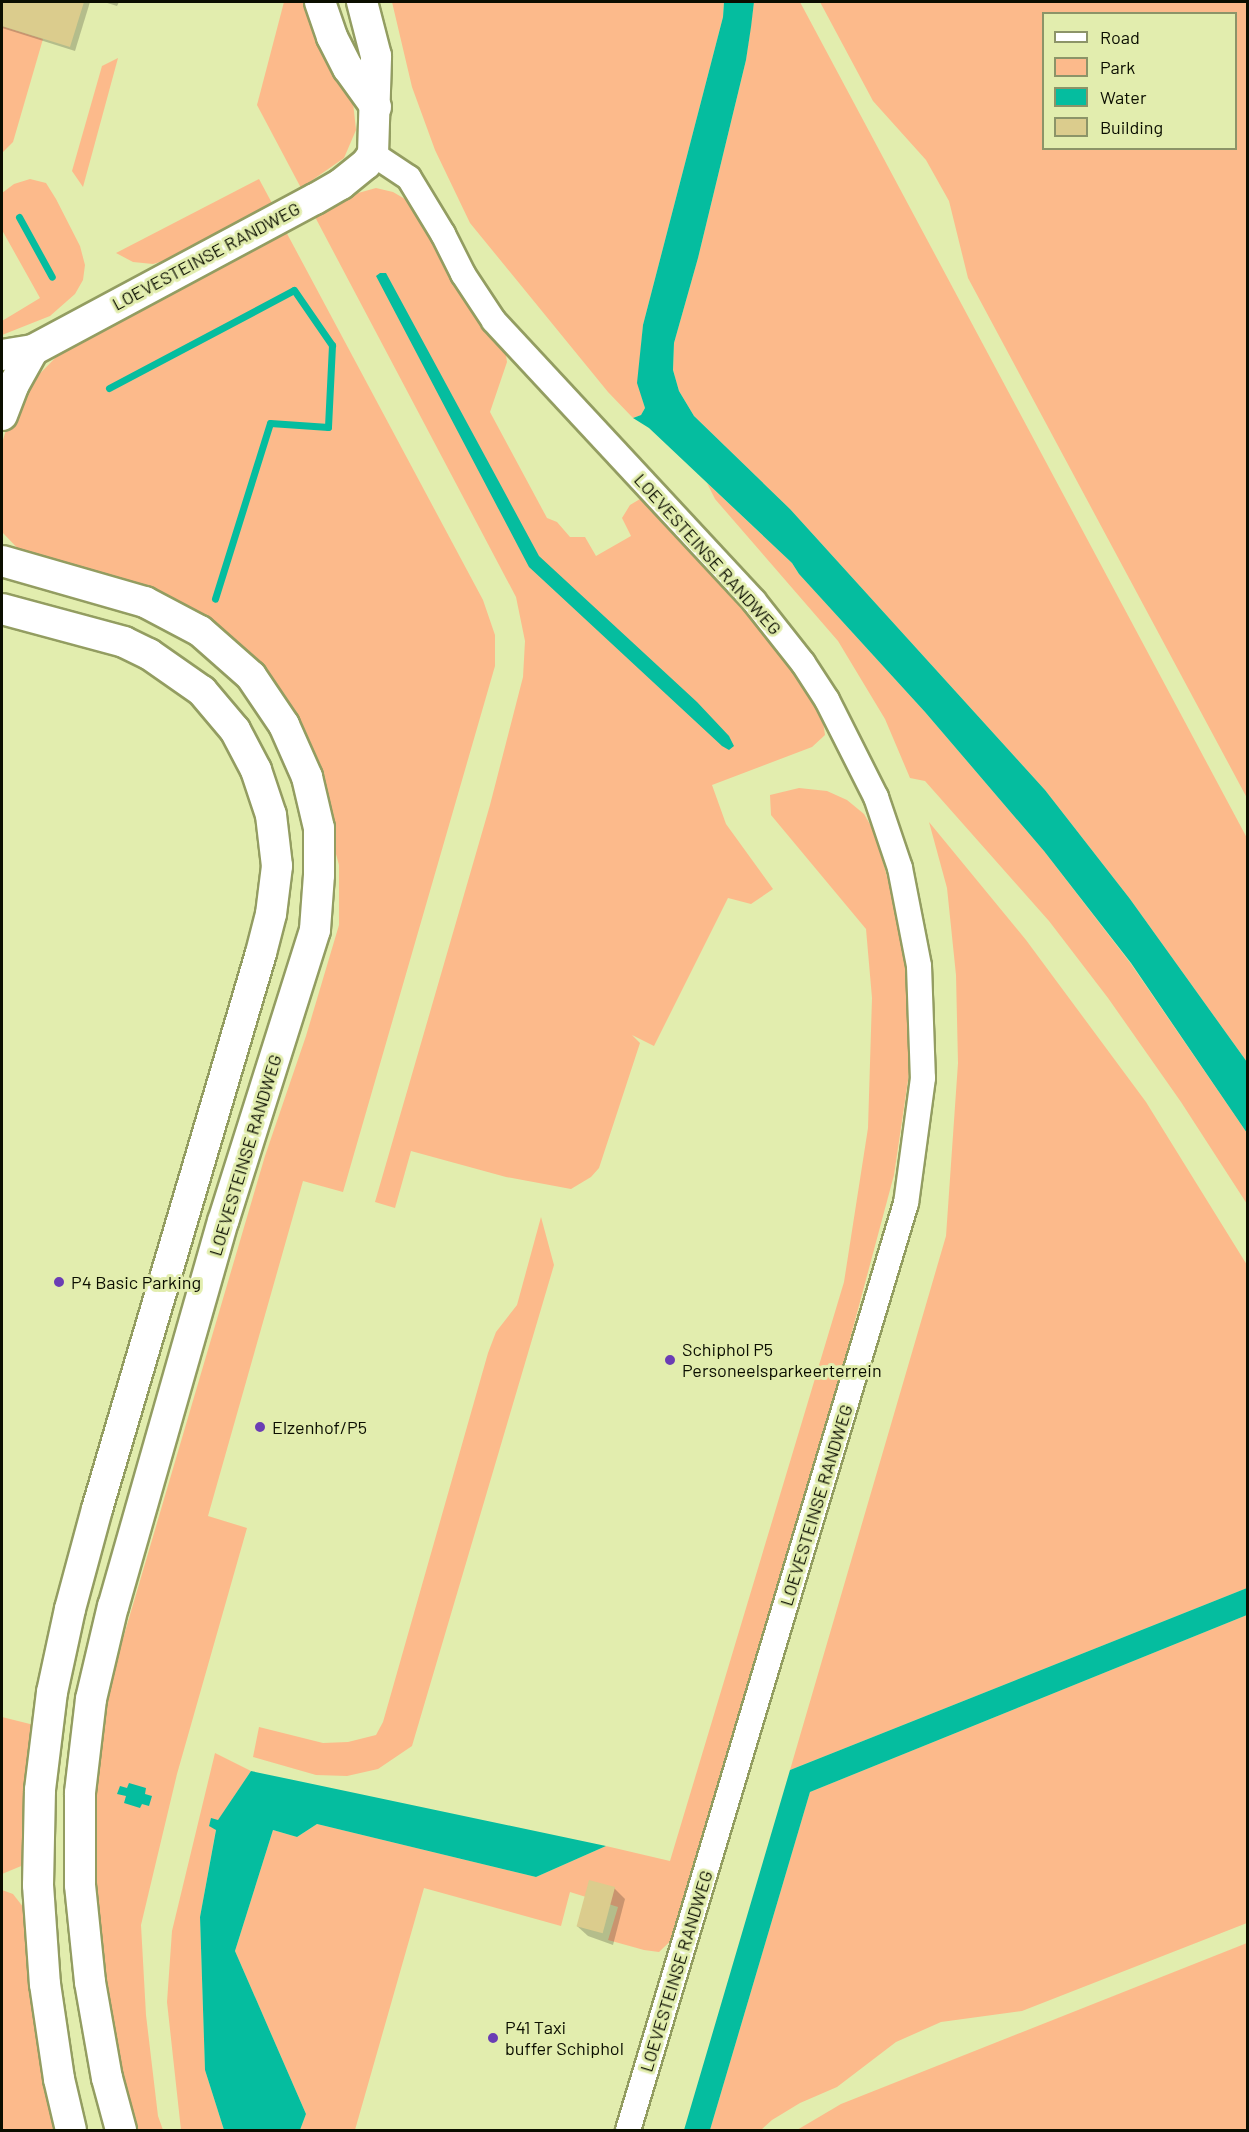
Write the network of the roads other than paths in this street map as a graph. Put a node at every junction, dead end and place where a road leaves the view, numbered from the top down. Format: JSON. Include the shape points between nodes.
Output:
{"nodes":[{"id":1,"x":320,"y":2,"type":"edge"},
{"id":2,"x":362,"y":2,"type":"edge"},
{"id":3,"x":376,"y":107,"type":"junction"},
{"id":4,"x":373,"y":154,"type":"junction"},
{"id":5,"x":33,"y":350,"type":"junction"},
{"id":6,"x":2,"y":355,"type":"edge"},
{"id":7,"x":2,"y":415,"type":"edge"},
{"id":8,"x":2,"y":561,"type":"edge"},
{"id":9,"x":2,"y":609,"type":"edge"},
{"id":10,"x":72,"y":2130,"type":"edge"},
{"id":11,"x":121,"y":2130,"type":"edge"},
{"id":12,"x":628,"y":2130,"type":"edge"}],
"edges":[{"from":1,"to":3,"type":"street","via":[[348,68]]},
{"from":2,"to":3,"type":"street","via":[[376,56]]},
{"from":3,"to":4,"type":"street"},
{"from":4,"to":5,"type":"street","name":"LOEVESTEINSE RANDWEG","via":[[341,184]]},
{"from":4,"to":12,"type":"street","name":"LOEVESTEINSE RANDWEG","via":[[409,178],[494,321],[754,601],[803,663],[856,753],[880,808],[908,900],[919,966],[923,1078],[906,1203]]},
{"from":5,"to":6,"type":"street","name":"LOEVESTEINSE RANDWEG"},
{"from":5,"to":7,"type":"street"},
{"from":8,"to":11,"type":"street","name":"LOEVESTEINSE RANDWEG","via":[[145,602],[200,631],[251,676],[284,725],[307,777],[319,828],[315,930],[220,1232],[113,1606],[91,1699],[80,1794],[80,1885],[90,1982],[107,2078]]},
{"from":9,"to":10,"type":"street","via":[[124,642],[159,660],[202,691],[235,730],[256,770],[271,815],[277,866],[261,953],[97,1509],[52,1692],[40,1790],[38,1885],[45,1984],[59,2079]]}]}
